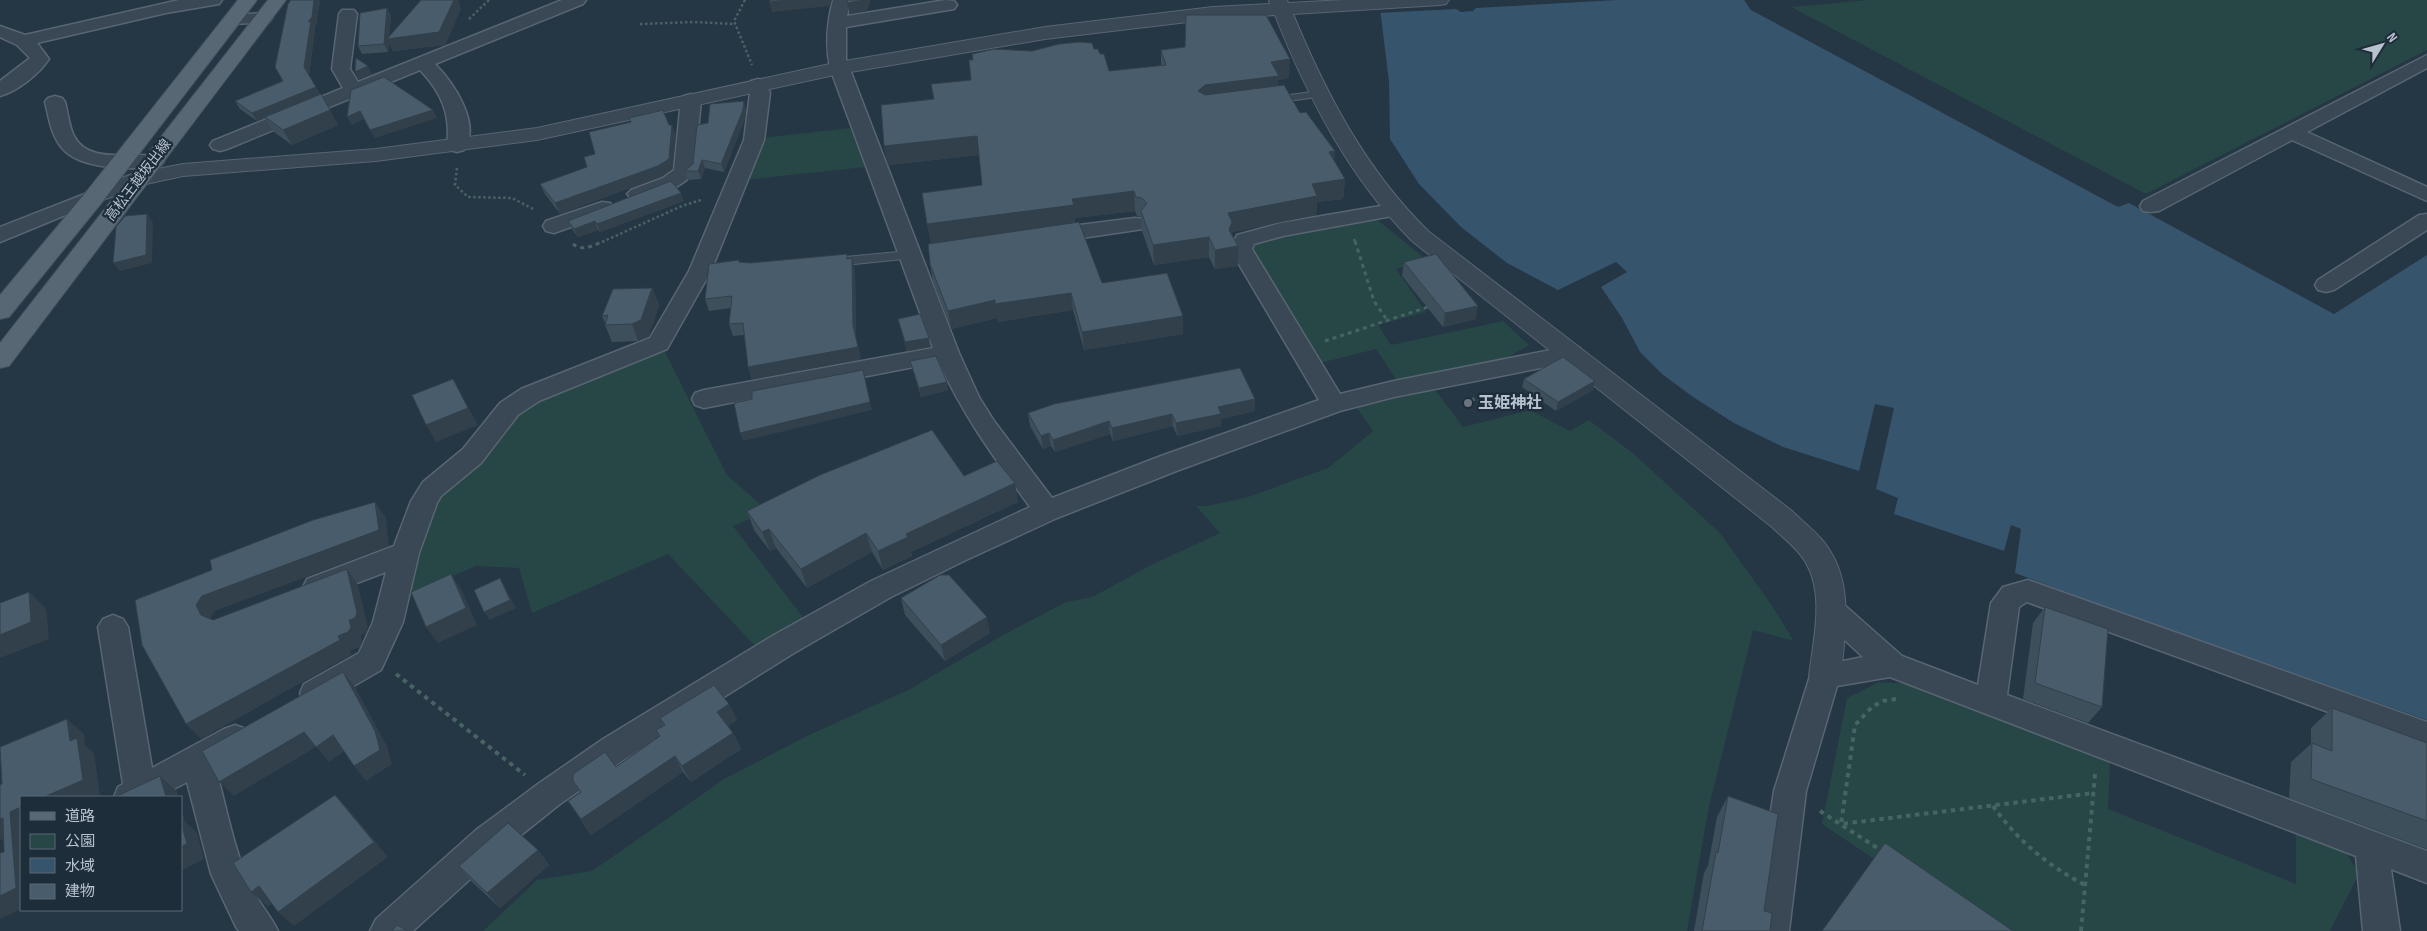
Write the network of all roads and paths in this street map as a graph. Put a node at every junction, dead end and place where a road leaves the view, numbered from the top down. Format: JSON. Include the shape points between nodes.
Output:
{"nodes":[{"id":1,"x":213,"y":0,"type":"edge"},
{"id":2,"x":248,"y":0,"type":"edge"},
{"id":3,"x":277,"y":0,"type":"edge"},
{"id":4,"x":577,"y":0,"type":"edge"},
{"id":5,"x":745,"y":0,"type":"edge"},
{"id":6,"x":842,"y":0,"type":"edge"},
{"id":7,"x":1440,"y":0,"type":"edge"},
{"id":8,"x":948,"y":4,"type":"dead end"},
{"id":9,"x":1280,"y":5,"type":"edge"},
{"id":10,"x":348,"y":14,"type":"dead end"},
{"id":11,"x":263,"y":18,"type":"junction"},
{"id":12,"x":234,"y":19,"type":"junction"},
{"id":13,"x":836,"y":23,"type":"junction"},
{"id":14,"x":640,"y":24,"type":"dead end"},
{"id":15,"x":734,"y":24,"type":"junction"},
{"id":16,"x":0,"y":31,"type":"edge"},
{"id":17,"x":25,"y":40,"type":"junction"},
{"id":18,"x":2427,"y":61,"type":"edge"},
{"id":19,"x":422,"y":62,"type":"junction"},
{"id":20,"x":839,"y":68,"type":"junction"},
{"id":21,"x":758,"y":85,"type":"junction"},
{"id":22,"x":0,"y":90,"type":"edge"},
{"id":23,"x":353,"y":90,"type":"junction"},
{"id":24,"x":1319,"y":91,"type":"junction"},
{"id":25,"x":1265,"y":98,"type":"edge"},
{"id":26,"x":692,"y":100,"type":"junction"},
{"id":27,"x":55,"y":102,"type":"dead end"},
{"id":28,"x":2292,"y":132,"type":"junction"},
{"id":29,"x":220,"y":145,"type":"dead end"},
{"id":30,"x":457,"y":146,"type":"junction"},
{"id":31,"x":154,"y":161,"type":"junction"},
{"id":32,"x":121,"y":162,"type":"junction"},
{"id":33,"x":140,"y":179,"type":"junction"},
{"id":34,"x":730,"y":194,"type":"junction"},
{"id":35,"x":2427,"y":195,"type":"edge"},
{"id":36,"x":96,"y":196,"type":"junction"},
{"id":37,"x":2152,"y":206,"type":"dead end"},
{"id":38,"x":1392,"y":210,"type":"junction"},
{"id":39,"x":1348,"y":219,"type":"junction"},
{"id":40,"x":2427,"y":220,"type":"edge"},
{"id":41,"x":1135,"y":225,"type":"dead end"},
{"id":42,"x":554,"y":226,"type":"junction"},
{"id":43,"x":0,"y":236,"type":"edge"},
{"id":44,"x":1027,"y":239,"type":"edge"},
{"id":45,"x":919,"y":254,"type":"junction"},
{"id":46,"x":822,"y":263,"type":"edge"},
{"id":47,"x":2326,"y":285,"type":"dead end"},
{"id":48,"x":1435,"y":305,"type":"edge"},
{"id":49,"x":0,"y":311,"type":"edge"},
{"id":50,"x":1387,"y":320,"type":"junction"},
{"id":51,"x":1301,"y":350,"type":"junction"},
{"id":52,"x":947,"y":353,"type":"junction"},
{"id":53,"x":1571,"y":354,"type":"junction"},
{"id":54,"x":0,"y":360,"type":"edge"},
{"id":55,"x":704,"y":399,"type":"dead end"},
{"id":56,"x":1334,"y":404,"type":"junction"},
{"id":57,"x":1047,"y":511,"type":"junction"},
{"id":58,"x":405,"y":553,"type":"junction"},
{"id":59,"x":289,"y":597,"type":"edge"},
{"id":60,"x":1830,"y":610,"type":"junction"},
{"id":61,"x":113,"y":627,"type":"dead end"},
{"id":62,"x":370,"y":661,"type":"junction"},
{"id":63,"x":1891,"y":665,"type":"junction"},
{"id":64,"x":1825,"y":676,"type":"junction"},
{"id":65,"x":1901,"y":699,"type":"dead end"},
{"id":66,"x":1992,"y":702,"type":"junction"},
{"id":67,"x":295,"y":705,"type":"edge"},
{"id":68,"x":254,"y":728,"type":"edge"},
{"id":69,"x":2427,"y":735,"type":"edge"},
{"id":70,"x":198,"y":760,"type":"junction"},
{"id":71,"x":2096,"y":771,"type":"dead end"},
{"id":72,"x":1790,"y":791,"type":"junction"},
{"id":73,"x":2094,"y":793,"type":"junction"},
{"id":74,"x":549,"y":794,"type":"junction"},
{"id":75,"x":136,"y":795,"type":"edge"},
{"id":76,"x":1993,"y":806,"type":"junction"},
{"id":77,"x":1841,"y":824,"type":"junction"},
{"id":78,"x":2372,"y":846,"type":"junction"},
{"id":79,"x":1891,"y":856,"type":"edge"},
{"id":80,"x":2427,"y":867,"type":"edge"},
{"id":81,"x":2085,"y":885,"type":"junction"},
{"id":82,"x":260,"y":931,"type":"edge"},
{"id":83,"x":388,"y":931,"type":"edge"},
{"id":84,"x":1771,"y":931,"type":"edge"},
{"id":85,"x":2081,"y":931,"type":"edge"},
{"id":86,"x":2382,"y":931,"type":"edge"}],
"edges":[{"from":1,"to":17,"type":"street","via":[[174,4]]},
{"from":2,"to":12,"type":"main road","name":"高松王越坂出線"},
{"from":3,"to":11,"type":"main road","name":"高松王越坂出線"},
{"from":4,"to":19,"type":"street"},
{"from":5,"to":15,"type":"path"},
{"from":6,"to":13,"type":"street"},
{"from":7,"to":9,"type":"street"},
{"from":8,"to":13,"type":"street"},
{"from":9,"to":20,"type":"street","via":[[1101,25]]},
{"from":9,"to":24,"type":"street"},
{"from":10,"to":23,"type":"street","via":[[341,69]]},
{"from":11,"to":12,"type":"street"},
{"from":11,"to":31,"type":"main road","name":"高松王越坂出線"},
{"from":12,"to":32,"type":"main road","name":"高松王越坂出線"},
{"from":13,"to":20,"type":"street"},
{"from":14,"to":15,"type":"path"},
{"from":15,"to":21,"type":"path","via":[[749,52]]},
{"from":16,"to":17,"type":"street"},
{"from":17,"to":22,"type":"street","via":[[34,47],[40,59]]},
{"from":18,"to":28,"type":"street"},
{"from":19,"to":23,"type":"street"},
{"from":19,"to":30,"type":"street","via":[[454,99],[460,131]]},
{"from":20,"to":21,"type":"street"},
{"from":20,"to":45,"type":"street"},
{"from":21,"to":26,"type":"street"},
{"from":21,"to":34,"type":"street","via":[[760,93],[754,140]]},
{"from":23,"to":29,"type":"street"},
{"from":24,"to":25,"type":"lane"},
{"from":24,"to":38,"type":"street","via":[[1363,172]]},
{"from":26,"to":30,"type":"street","via":[[537,134]]},
{"from":26,"to":42,"type":"street","via":[[684,172],[670,182]]},
{"from":27,"to":32,"type":"street","via":[[65,137],[72,147],[92,157]]},
{"from":28,"to":35,"type":"street"},
{"from":28,"to":37,"type":"street"},
{"from":30,"to":33,"type":"street","via":[[328,160],[183,170]]},
{"from":30,"to":42,"type":"path","via":[[455,185],[462,194],[468,197],[509,196],[528,203]]},
{"from":31,"to":32,"type":"street"},
{"from":31,"to":33,"type":"main road","name":"高松王越坂出線"},
{"from":32,"to":36,"type":"main road","name":"高松王越坂出線"},
{"from":33,"to":36,"type":"street"},
{"from":33,"to":54,"type":"main road","name":"高松王越坂出線"},
{"from":34,"to":42,"type":"path","via":[[682,206],[588,248],[578,248]]},
{"from":34,"to":58,"type":"street","via":[[700,271],[659,343],[530,395],[509,409],[472,456],[432,489],[424,501]]},
{"from":36,"to":43,"type":"street"},
{"from":36,"to":49,"type":"main road","name":"高松王越坂出線"},
{"from":38,"to":39,"type":"street"},
{"from":38,"to":53,"type":"street","via":[[1420,236]]},
{"from":39,"to":50,"type":"path","via":[[1374,301]]},
{"from":39,"to":51,"type":"street","via":[[1270,232],[1245,240],[1241,249]]},
{"from":40,"to":47,"type":"street"},
{"from":41,"to":44,"type":"street"},
{"from":45,"to":46,"type":"lane"},
{"from":45,"to":52,"type":"street"},
{"from":48,"to":50,"type":"path"},
{"from":50,"to":51,"type":"path"},
{"from":51,"to":56,"type":"street"},
{"from":52,"to":55,"type":"street"},
{"from":52,"to":57,"type":"street","via":[[985,427]]},
{"from":53,"to":56,"type":"street"},
{"from":53,"to":60,"type":"street","via":[[1782,519],[1817,555],[1829,583]]},
{"from":56,"to":57,"type":"street"},
{"from":57,"to":74,"type":"street","via":[[881,589],[784,644],[614,749]]},
{"from":58,"to":59,"type":"street"},
{"from":58,"to":62,"type":"street","via":[[388,622]]},
{"from":60,"to":63,"type":"street"},
{"from":60,"to":64,"type":"street"},
{"from":61,"to":75,"type":"street"},
{"from":62,"to":67,"type":"street"},
{"from":62,"to":74,"type":"path","via":[[398,674]]},
{"from":63,"to":64,"type":"street"},
{"from":63,"to":66,"type":"street"},
{"from":64,"to":72,"type":"street"},
{"from":65,"to":77,"type":"path","via":[[1887,699],[1875,704],[1855,725]]},
{"from":66,"to":69,"type":"street","via":[[2005,603],[2013,595],[2028,591]]},
{"from":66,"to":78,"type":"street"},
{"from":68,"to":70,"type":"street"},
{"from":70,"to":75,"type":"street"},
{"from":70,"to":82,"type":"street","via":[[228,872],[250,920]]},
{"from":71,"to":73,"type":"path"},
{"from":72,"to":77,"type":"path"},
{"from":72,"to":84,"type":"street"},
{"from":73,"to":76,"type":"path"},
{"from":73,"to":81,"type":"path"},
{"from":74,"to":83,"type":"street","via":[[488,841]]},
{"from":76,"to":77,"type":"path"},
{"from":76,"to":81,"type":"path","via":[[2012,833],[2035,856]]},
{"from":77,"to":79,"type":"path"},
{"from":78,"to":80,"type":"street"},
{"from":78,"to":86,"type":"street"},
{"from":81,"to":85,"type":"path"}]}
